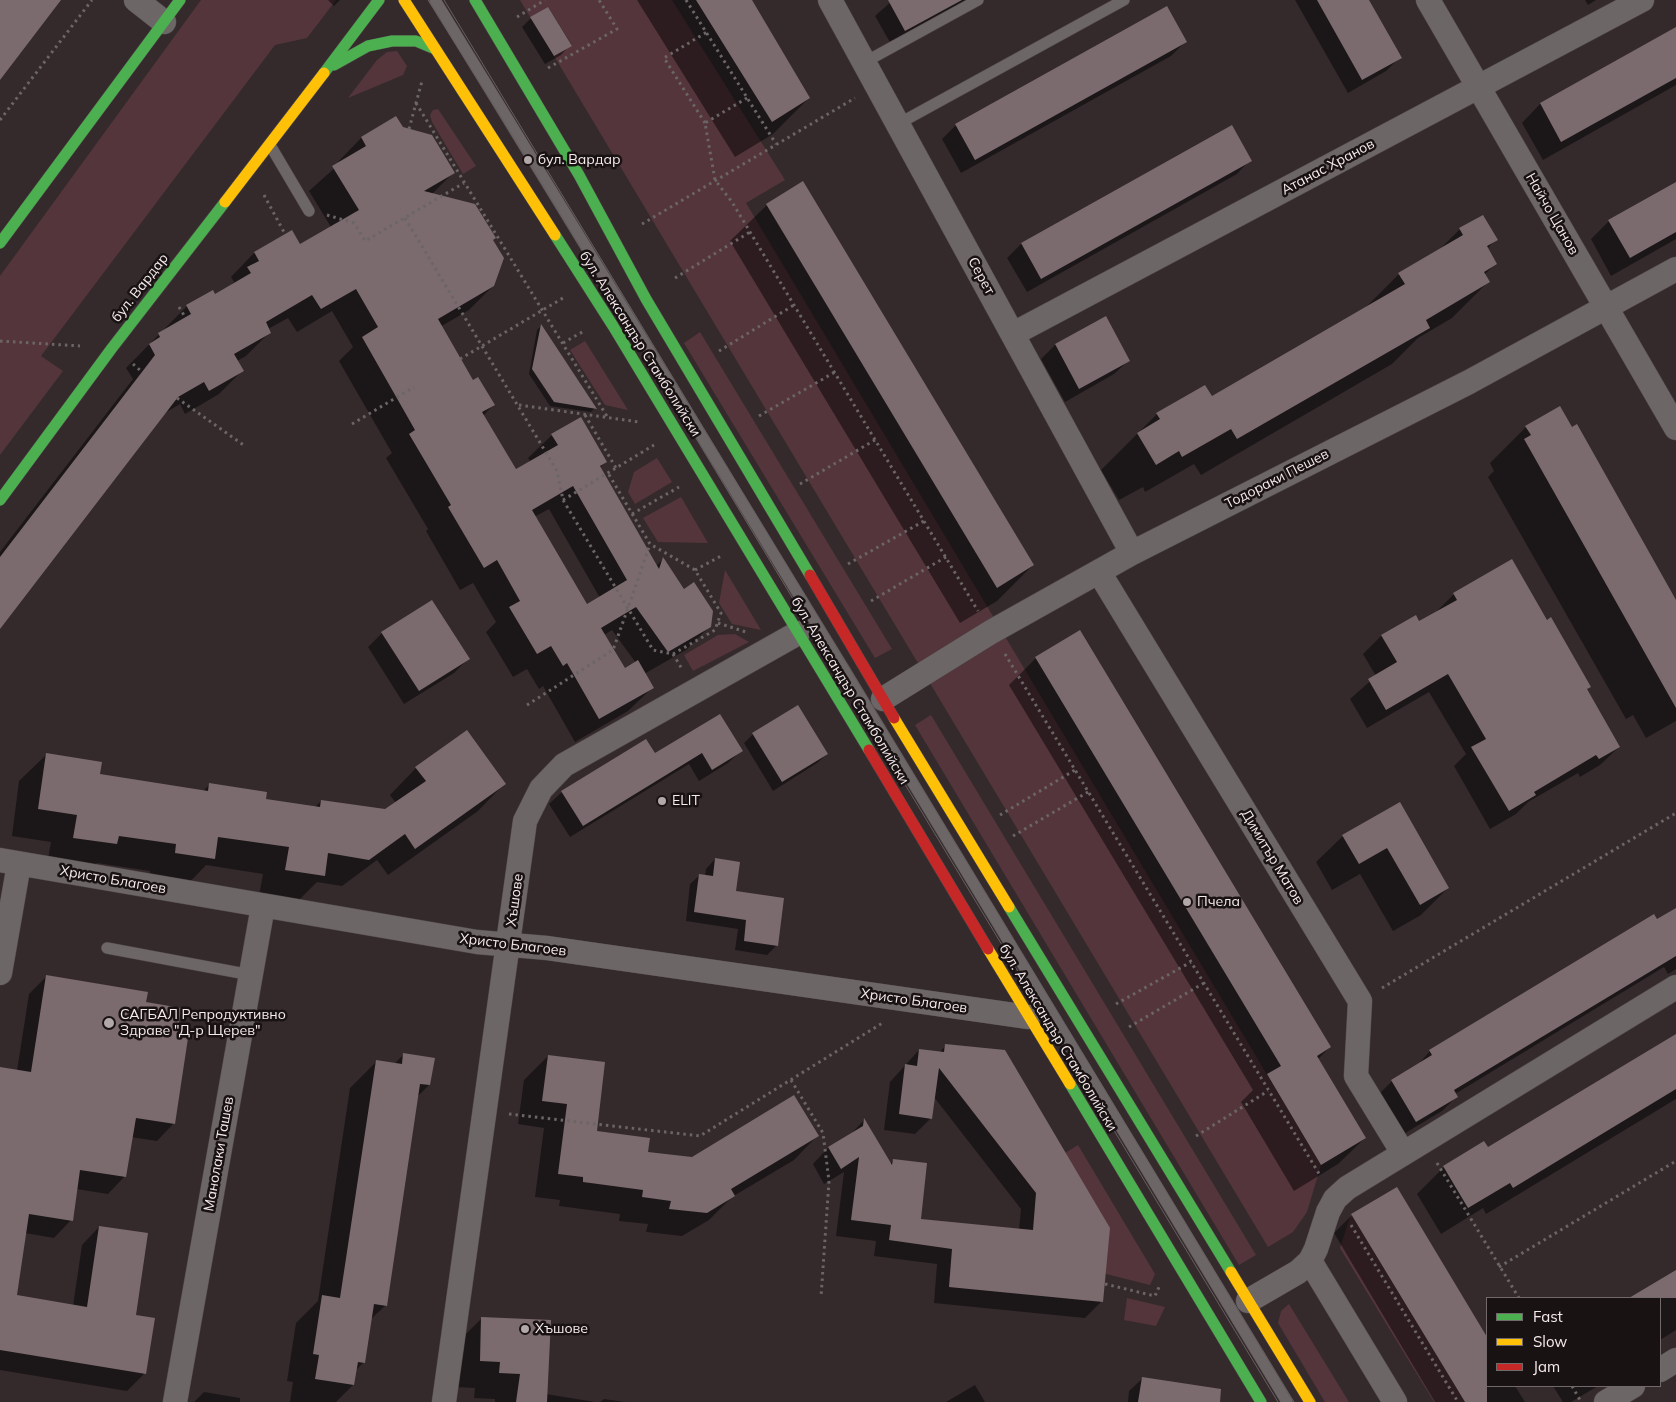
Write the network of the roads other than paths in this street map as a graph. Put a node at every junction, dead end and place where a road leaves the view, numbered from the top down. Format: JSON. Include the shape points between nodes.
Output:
{"nodes":[{"id":1,"x":136,"y":0,"type":"edge"},
{"id":2,"x":180,"y":0,"type":"edge"},
{"id":3,"x":379,"y":0,"type":"edge"},
{"id":4,"x":404,"y":0,"type":"edge"},
{"id":5,"x":435,"y":0,"type":"edge"},
{"id":6,"x":475,"y":0,"type":"edge"},
{"id":7,"x":830,"y":0,"type":"edge"},
{"id":8,"x":978,"y":0,"type":"edge"},
{"id":9,"x":1124,"y":0,"type":"edge"},
{"id":10,"x":1428,"y":0,"type":"edge"},
{"id":11,"x":1642,"y":0,"type":"edge"},
{"id":12,"x":164,"y":22,"type":"junction"},
{"id":13,"x":435,"y":50,"type":"junction"},
{"id":14,"x":865,"y":62,"type":"junction"},
{"id":15,"x":327,"y":69,"type":"junction"},
{"id":16,"x":1478,"y":87,"type":"junction"},
{"id":17,"x":898,"y":124,"type":"junction"},
{"id":18,"x":270,"y":144,"type":"junction"},
{"id":19,"x":309,"y":211,"type":"road end"},
{"id":20,"x":0,"y":244,"type":"edge"},
{"id":21,"x":1676,"y":269,"type":"edge"},
{"id":22,"x":1606,"y":308,"type":"junction"},
{"id":23,"x":1013,"y":334,"type":"junction"},
{"id":24,"x":1676,"y":428,"type":"edge"},
{"id":25,"x":0,"y":500,"type":"edge"},
{"id":26,"x":1132,"y":552,"type":"junction"},
{"id":27,"x":1099,"y":572,"type":"junction"},
{"id":28,"x":798,"y":633,"type":"junction"},
{"id":29,"x":883,"y":699,"type":"junction"},
{"id":30,"x":9,"y":862,"type":"edge"},
{"id":31,"x":263,"y":906,"type":"junction"},
{"id":32,"x":509,"y":945,"type":"junction"},
{"id":33,"x":107,"y":948,"type":"dead end"},
{"id":34,"x":0,"y":973,"type":"edge"},
{"id":35,"x":251,"y":975,"type":"junction"},
{"id":36,"x":1676,"y":988,"type":"edge"},
{"id":37,"x":1028,"y":1017,"type":"junction"},
{"id":38,"x":1403,"y":1153,"type":"junction"},
{"id":39,"x":1310,"y":1261,"type":"junction"},
{"id":40,"x":1248,"y":1301,"type":"junction"},
{"id":41,"x":1676,"y":1360,"type":"edge"},
{"id":42,"x":1661,"y":1369,"type":"edge"},
{"id":43,"x":1631,"y":1387,"type":"edge"},
{"id":44,"x":175,"y":1402,"type":"edge"},
{"id":45,"x":444,"y":1402,"type":"edge"},
{"id":46,"x":1262,"y":1402,"type":"edge"},
{"id":47,"x":1287,"y":1402,"type":"edge"},
{"id":48,"x":1310,"y":1402,"type":"edge"},
{"id":49,"x":1395,"y":1402,"type":"edge"},
{"id":50,"x":1606,"y":1402,"type":"edge"}],
"edges":[{"from":1,"to":12,"type":"street"},
{"from":2,"to":12,"type":"street"},
{"from":3,"to":15,"type":"street","name":"бул. Вардар"},
{"from":4,"to":13,"type":"street","name":"бул. Александър Стамболийски"},
{"from":5,"to":47,"type":"lane"},
{"from":6,"to":29,"type":"street","name":"бул. Александър Стамболийски","via":[[579,175],[646,299]]},
{"from":7,"to":14,"type":"street","name":"Серет"},
{"from":8,"to":14,"type":"lane"},
{"from":9,"to":17,"type":"lane"},
{"from":10,"to":16,"type":"street","name":"Найчо Цанов"},
{"from":11,"to":16,"type":"street","name":"Атанас Хранов"},
{"from":12,"to":20,"type":"street"},
{"from":13,"to":15,"type":"street","via":[[416,42],[392,41],[368,46]]},
{"from":13,"to":28,"type":"street","name":"бул. Александър Стамболийски","via":[[612,326]]},
{"from":14,"to":17,"type":"street","name":"Серет"},
{"from":15,"to":18,"type":"street","name":"бул. Вардар"},
{"from":16,"to":22,"type":"street","name":"Найчо Цанов"},
{"from":16,"to":23,"type":"street","name":"Атанас Хранов"},
{"from":17,"to":23,"type":"street","name":"Серет"},
{"from":18,"to":19,"type":"lane"},
{"from":18,"to":25,"type":"street","name":"бул. Вардар","via":[[112,348]]},
{"from":21,"to":22,"type":"street","name":"Тодораки Пешев"},
{"from":22,"to":24,"type":"street","name":"Найчо Цанов"},
{"from":22,"to":26,"type":"street","name":"Тодораки Пешев","via":[[1469,382]]},
{"from":23,"to":26,"type":"street","name":"Серет"},
{"from":26,"to":27,"type":"street","name":"Тодораки Пешев"},
{"from":27,"to":29,"type":"street","name":"Тодораки Пешев","via":[[991,632]]},
{"from":27,"to":38,"type":"street","name":"Димитър Матов","via":[[1360,1001],[1356,1076]]},
{"from":28,"to":32,"type":"street","name":"Хъшове","via":[[564,765],[541,789],[525,821]]},
{"from":28,"to":37,"type":"street","name":"бул. Александър Стамболийски"},
{"from":29,"to":40,"type":"street","name":"бул. Александър Стамболийски"},
{"from":30,"to":31,"type":"street","name":"Христо Благоев"},
{"from":30,"to":34,"type":"street"},
{"from":31,"to":32,"type":"street","name":"Христо Благоев"},
{"from":31,"to":35,"type":"street","name":"Манолаки Ташев"},
{"from":32,"to":37,"type":"street","name":"Христо Благоев"},
{"from":32,"to":45,"type":"street","name":"Хъшове"},
{"from":33,"to":35,"type":"lane"},
{"from":35,"to":44,"type":"street","name":"Манолаки Ташев"},
{"from":36,"to":38,"type":"street"},
{"from":37,"to":46,"type":"street","name":"бул. Александър Стамболийски"},
{"from":38,"to":39,"type":"street","via":[[1335,1199]]},
{"from":39,"to":40,"type":"street","via":[[1298,1272]]},
{"from":39,"to":49,"type":"street"},
{"from":40,"to":48,"type":"street","name":"бул. Александър Стамболийски"},
{"from":41,"to":42,"type":"street"},
{"from":43,"to":50,"type":"street"}]}
